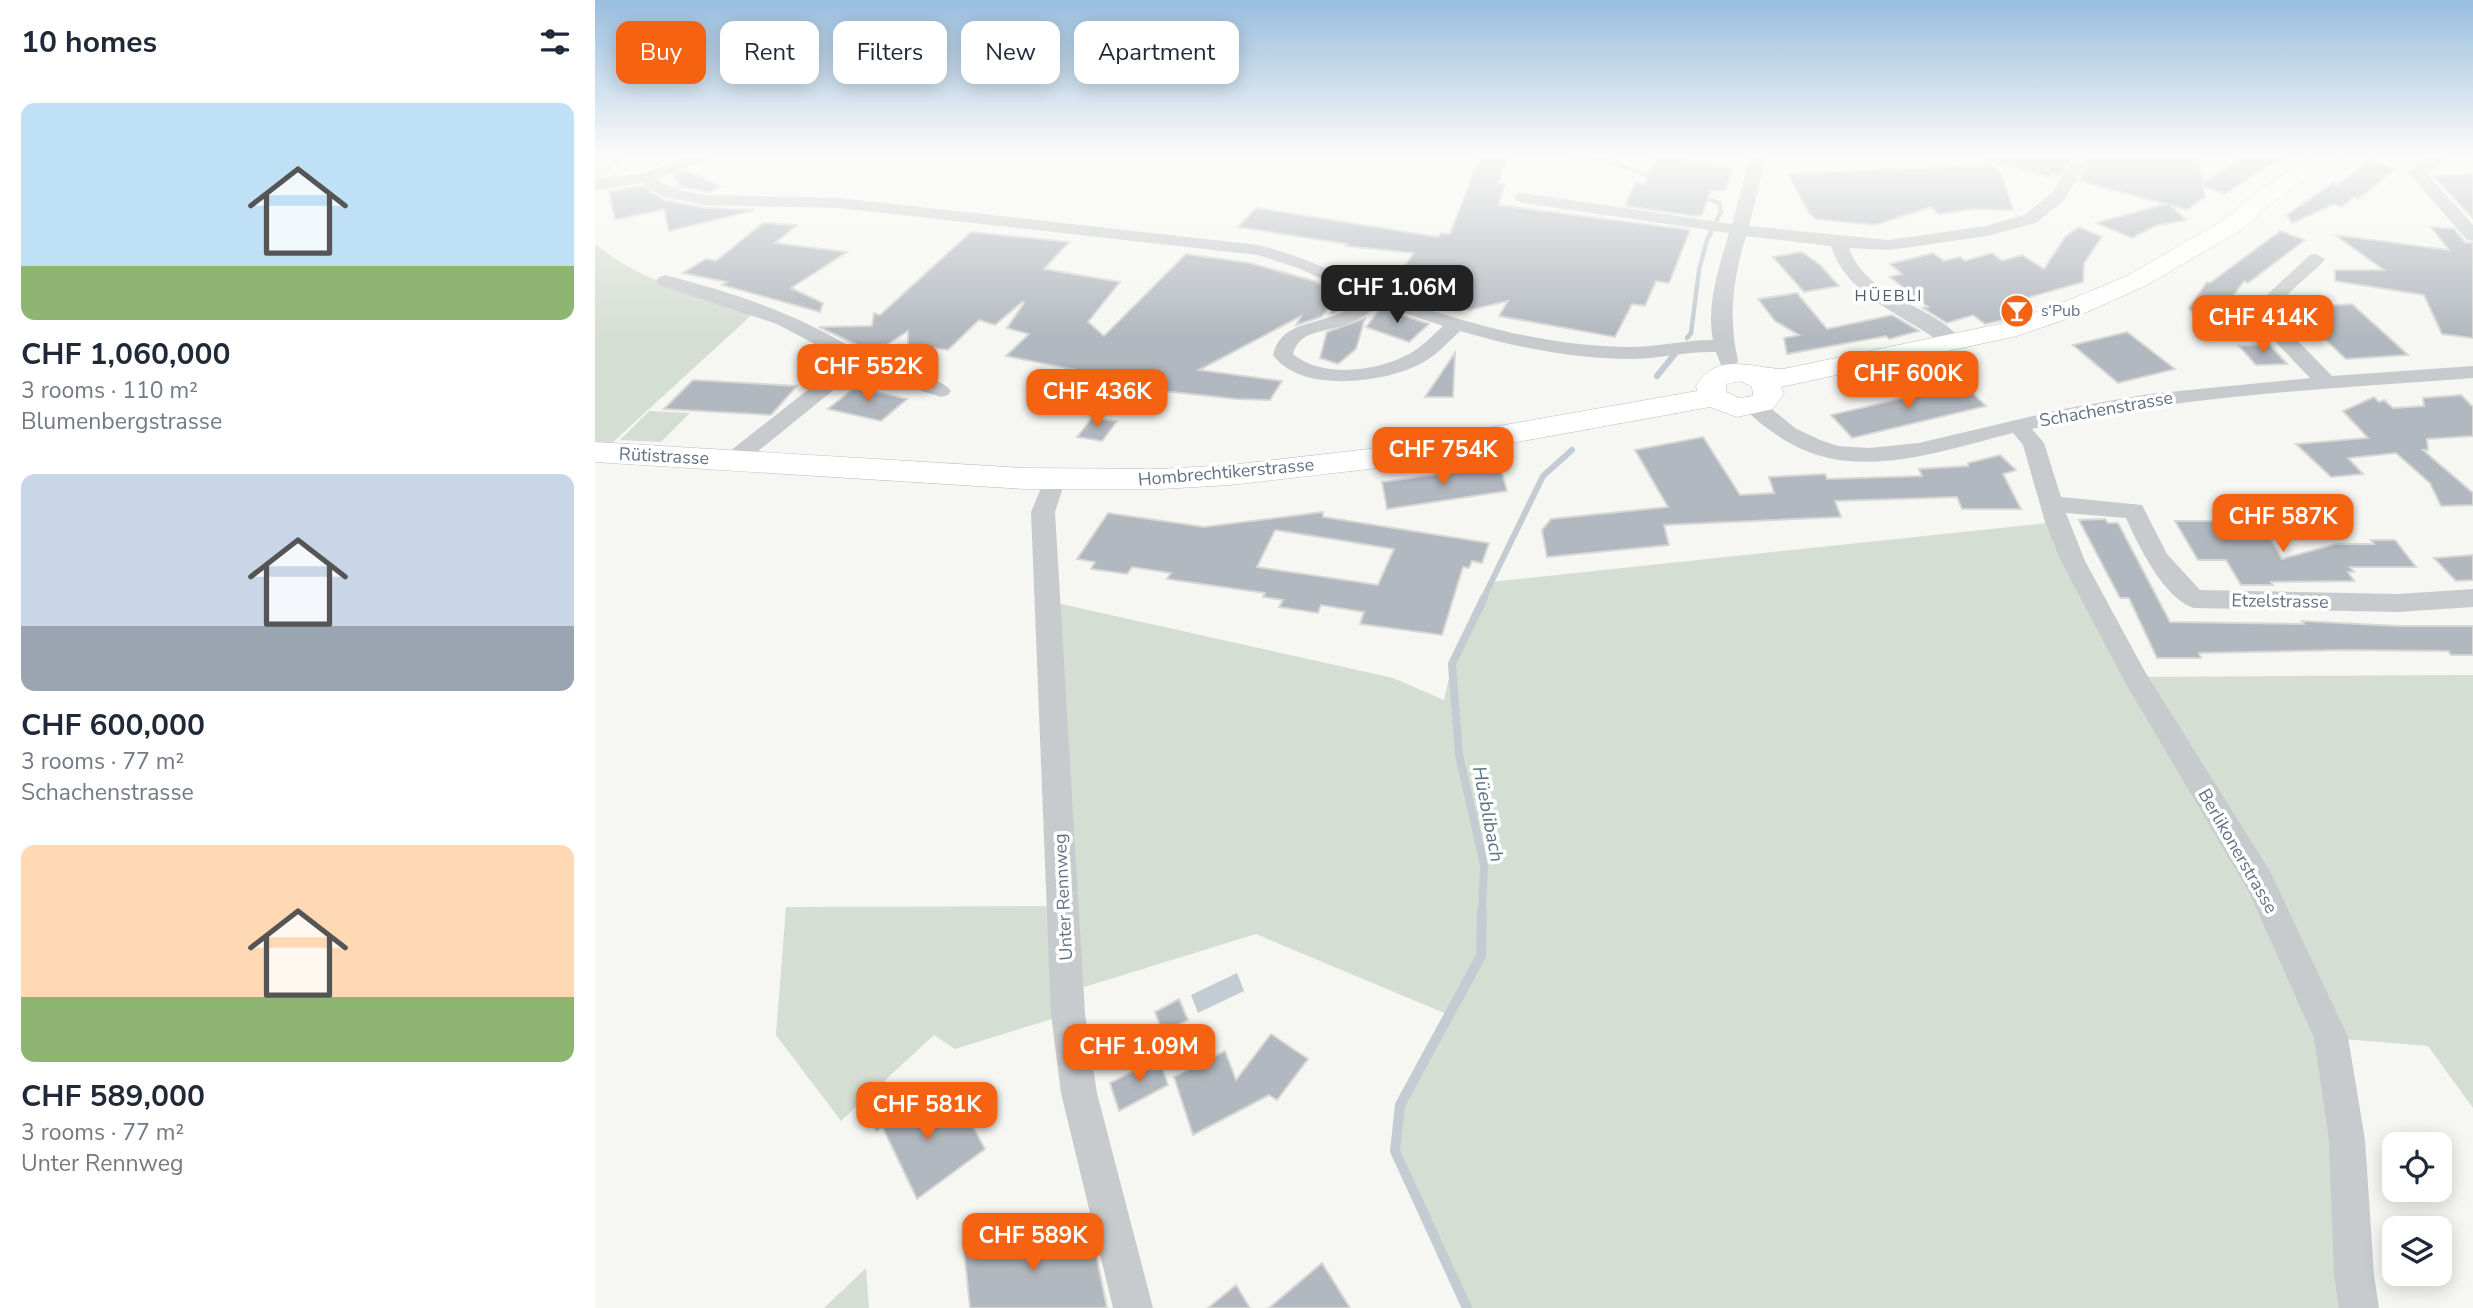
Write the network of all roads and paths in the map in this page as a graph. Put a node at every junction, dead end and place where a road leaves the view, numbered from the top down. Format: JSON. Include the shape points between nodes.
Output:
{"nodes":[{"id":1,"x":948,"y":215,"type":"edge"},
{"id":2,"x":1638,"y":215,"type":"edge"},
{"id":3,"x":1732,"y":215,"type":"edge"},
{"id":4,"x":2035,"y":215,"type":"edge"},
{"id":5,"x":2244,"y":215,"type":"edge"},
{"id":6,"x":2454,"y":215,"type":"edge"},
{"id":7,"x":1726,"y":228,"type":"junction"},
{"id":8,"x":2473,"y":236,"type":"edge"},
{"id":9,"x":1839,"y":242,"type":"junction"},
{"id":10,"x":2316,"y":259,"type":"dead end"},
{"id":11,"x":665,"y":281,"type":"dead end"},
{"id":12,"x":1379,"y":298,"type":"junction"},
{"id":13,"x":1456,"y":324,"type":"junction"},
{"id":14,"x":2017,"y":328,"type":"junction"},
{"id":15,"x":1955,"y":343,"type":"junction"},
{"id":16,"x":1703,"y":345,"type":"joint"},
{"id":17,"x":1679,"y":347,"type":"joint"},
{"id":18,"x":2473,"y":372,"type":"edge"},
{"id":19,"x":842,"y":373,"type":"junction"},
{"id":20,"x":1747,"y":379,"type":"junction"},
{"id":21,"x":2326,"y":382,"type":"junction"},
{"id":22,"x":941,"y":391,"type":"dead end"},
{"id":23,"x":1713,"y":397,"type":"junction"},
{"id":24,"x":2018,"y":426,"type":"junction"},
{"id":25,"x":595,"y":452,"type":"edge"},
{"id":26,"x":733,"y":460,"type":"junction"},
{"id":27,"x":1054,"y":481,"type":"junction"},
{"id":28,"x":2052,"y":504,"type":"junction"},
{"id":29,"x":2473,"y":598,"type":"edge"},
{"id":30,"x":1133,"y":1308,"type":"edge"},
{"id":31,"x":2359,"y":1308,"type":"edge"}],
"edges":[{"from":1,"to":12,"type":"street","via":[[1258,250],[1305,262]]},
{"from":2,"to":7,"type":"street"},
{"from":3,"to":7,"type":"street"},
{"from":4,"to":9,"type":"street","via":[[1987,231],[1913,243]]},
{"from":5,"to":14,"type":"main road","via":[[2136,281]]},
{"from":6,"to":8,"type":"street"},
{"from":7,"to":9,"type":"street"},
{"from":7,"to":20,"type":"street","via":[[1720,325]]},
{"from":9,"to":15,"type":"street","via":[[1842,260],[1871,289]]},
{"from":10,"to":21,"type":"street","via":[[2266,304],[2283,337]]},
{"from":11,"to":19,"type":"street","via":[[758,309],[835,345],[850,355]]},
{"from":12,"to":13,"type":"street"},
{"from":12,"to":13,"type":"street","via":[[1344,319],[1293,336],[1284,346],[1288,363],[1300,370],[1339,374],[1401,366]]},
{"from":13,"to":17,"type":"street","via":[[1594,351],[1634,353]]},
{"from":14,"to":15,"type":"main road"},
{"from":14,"to":20,"type":"main road","via":[[1966,350]]},
{"from":15,"to":20,"type":"main road","via":[[1783,378]]},
{"from":16,"to":17,"type":"street"},
{"from":16,"to":20,"type":"street"},
{"from":18,"to":21,"type":"street","name":"Schachenstrasse"},
{"from":19,"to":22,"type":"street","via":[[894,375]]},
{"from":19,"to":26,"type":"street"},
{"from":20,"to":23,"type":"main road","via":[[1712,381]]},
{"from":20,"to":23,"type":"main road","via":[[1737,408]]},
{"from":20,"to":24,"type":"street","name":"Schachenstrasse","via":[[1772,423],[1804,443],[1852,455],[1937,446]]},
{"from":21,"to":24,"type":"street","name":"Schachenstrasse","via":[[2168,397]]},
{"from":23,"to":27,"type":"main road","name":"Hombrechtikerstrasse","via":[[1389,456],[1202,477]]},
{"from":24,"to":28,"type":"street","name":"Berlikonerstrasse","via":[[2033,443]]},
{"from":25,"to":26,"type":"main road","name":"Rütistrasse"},
{"from":26,"to":27,"type":"main road","name":"Hombrechtikerstrasse"},
{"from":27,"to":30,"type":"street","name":"Unter Rennweg","via":[[1044,513],[1068,1014],[1080,1093]]},
{"from":28,"to":29,"type":"street","name":"Etzelstrasse","via":[[2134,511],[2157,559],[2193,599],[2398,603]]},
{"from":28,"to":31,"type":"street","name":"Berlikonerstrasse","via":[[2073,561],[2111,632],[2260,883],[2331,1037],[2347,1140]]}]}
